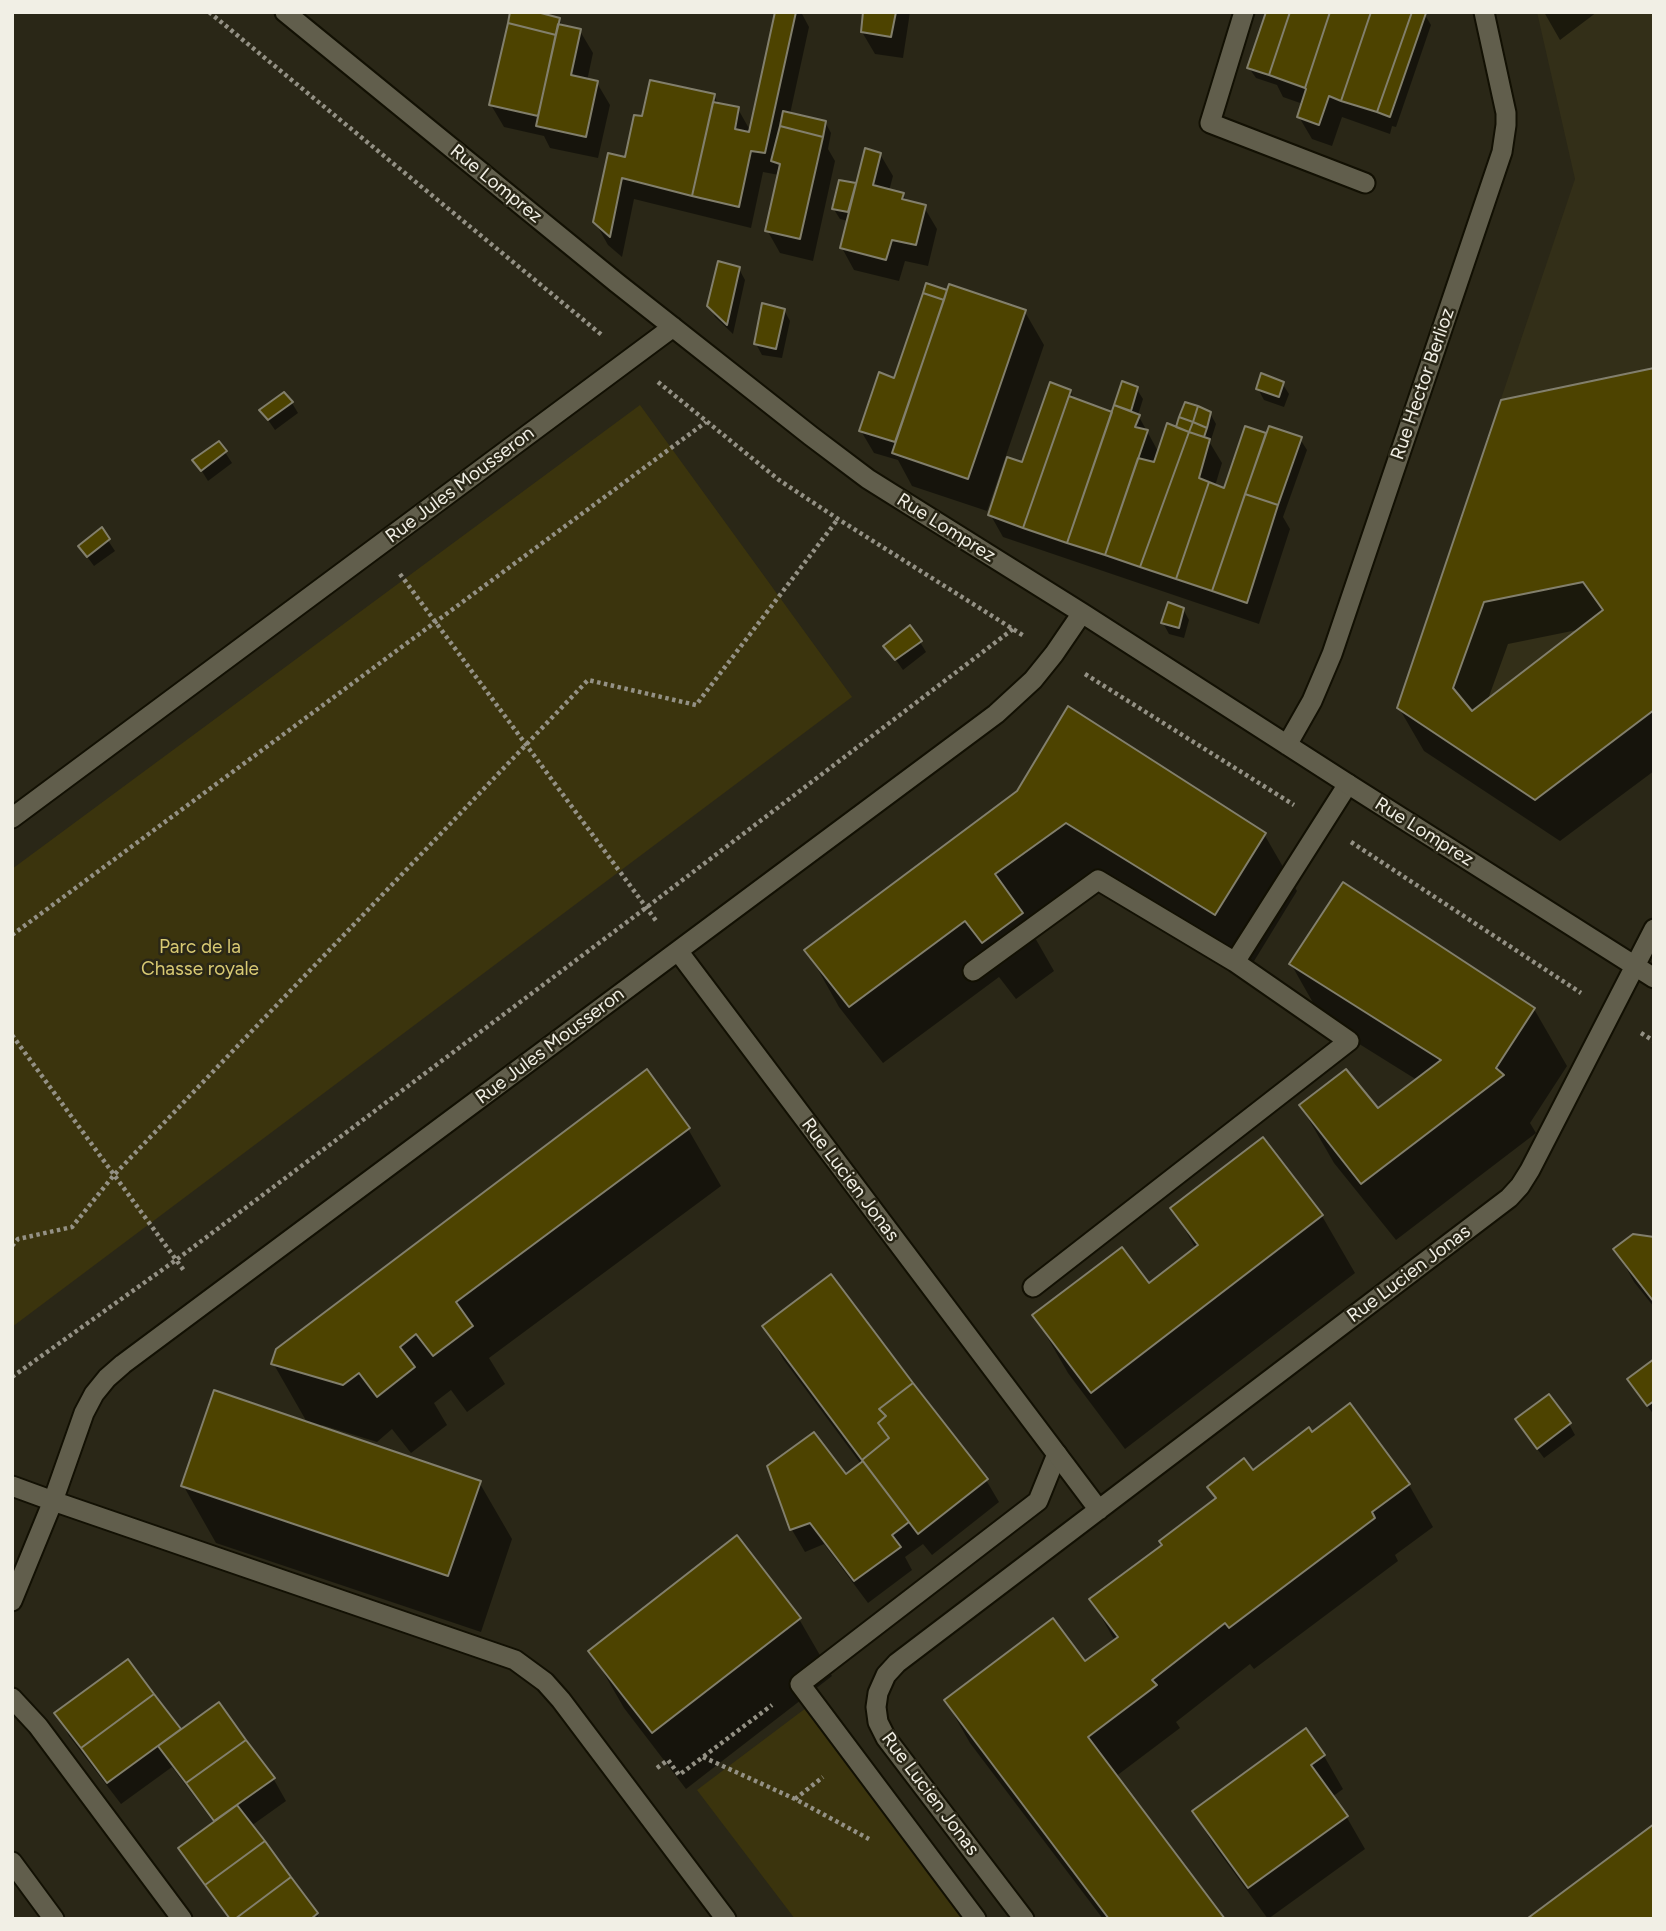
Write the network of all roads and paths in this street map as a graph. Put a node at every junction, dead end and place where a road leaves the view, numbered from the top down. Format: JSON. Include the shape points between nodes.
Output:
{"nodes":[{"id":1,"x":209,"y":12,"type":"edge"},
{"id":2,"x":285,"y":12,"type":"edge"},
{"id":3,"x":1244,"y":12,"type":"edge"},
{"id":4,"x":1484,"y":12,"type":"edge"},
{"id":5,"x":1366,"y":183,"type":"dead end"},
{"id":6,"x":673,"y":327,"type":"junction"},
{"id":7,"x":631,"y":358,"type":"junction"},
{"id":8,"x":706,"y":422,"type":"junction"},
{"id":9,"x":838,"y":519,"type":"junction"},
{"id":10,"x":379,"y":545,"type":"junction"},
{"id":11,"x":1082,"y":613,"type":"junction"},
{"id":12,"x":435,"y":621,"type":"junction"},
{"id":13,"x":525,"y":744,"type":"junction"},
{"id":14,"x":1287,"y":745,"type":"junction"},
{"id":15,"x":1348,"y":784,"type":"junction"},
{"id":16,"x":12,"y":818,"type":"edge"},
{"id":17,"x":647,"y":907,"type":"junction"},
{"id":18,"x":1654,"y":929,"type":"edge"},
{"id":19,"x":12,"y":935,"type":"edge"},
{"id":20,"x":678,"y":951,"type":"junction"},
{"id":21,"x":1235,"y":962,"type":"junction"},
{"id":22,"x":1635,"y":967,"type":"junction"},
{"id":23,"x":973,"y":971,"type":"dead end"},
{"id":24,"x":1654,"y":978,"type":"edge"},
{"id":25,"x":12,"y":1035,"type":"edge"},
{"id":26,"x":114,"y":1175,"type":"junction"},
{"id":27,"x":12,"y":1246,"type":"edge"},
{"id":28,"x":176,"y":1260,"type":"junction"},
{"id":29,"x":1033,"y":1287,"type":"dead end"},
{"id":30,"x":207,"y":1302,"type":"junction"},
{"id":31,"x":12,"y":1377,"type":"edge"},
{"id":32,"x":1057,"y":1454,"type":"junction"},
{"id":33,"x":12,"y":1486,"type":"edge"},
{"id":34,"x":53,"y":1502,"type":"junction"},
{"id":35,"x":1098,"y":1510,"type":"junction"},
{"id":36,"x":12,"y":1601,"type":"edge"},
{"id":37,"x":800,"y":1684,"type":"junction"},
{"id":38,"x":12,"y":1698,"type":"edge"},
{"id":39,"x":703,"y":1757,"type":"junction"},
{"id":40,"x":628,"y":1789,"type":"junction"},
{"id":41,"x":878,"y":1844,"type":"dead end"},
{"id":42,"x":12,"y":1862,"type":"edge"},
{"id":43,"x":54,"y":1919,"type":"edge"},
{"id":44,"x":182,"y":1919,"type":"edge"},
{"id":45,"x":726,"y":1919,"type":"edge"},
{"id":46,"x":976,"y":1919,"type":"edge"},
{"id":47,"x":1024,"y":1919,"type":"edge"}],
"edges":[{"from":1,"to":7,"type":"path"},
{"from":2,"to":6,"type":"street","name":"Rue Lomprez"},
{"from":3,"to":5,"type":"street","via":[[1210,123]]},
{"from":4,"to":14,"type":"street","name":"Rue Hector Berlioz","via":[[1506,113],[1502,152],[1332,654]]},
{"from":6,"to":7,"type":"street","name":"Rue Jules Mousseron"},
{"from":6,"to":11,"type":"street","name":"Rue Lomprez","via":[[869,479]]},
{"from":7,"to":8,"type":"path"},
{"from":7,"to":10,"type":"street","name":"Rue Jules Mousseron"},
{"from":8,"to":9,"type":"path","via":[[779,480]]},
{"from":8,"to":12,"type":"path"},
{"from":9,"to":13,"type":"path","via":[[696,705],[588,680]]},
{"from":9,"to":17,"type":"path","via":[[1013,629]]},
{"from":10,"to":12,"type":"path"},
{"from":10,"to":16,"type":"street","name":"Rue Jules Mousseron"},
{"from":11,"to":14,"type":"street","name":"Rue Lomprez"},
{"from":11,"to":20,"type":"street","name":"Rue Jules Mousseron","via":[[1046,665],[1014,699]]},
{"from":12,"to":13,"type":"path"},
{"from":12,"to":19,"type":"path"},
{"from":13,"to":17,"type":"path"},
{"from":13,"to":26,"type":"path"},
{"from":14,"to":15,"type":"street","name":"Rue Lomprez"},
{"from":15,"to":21,"type":"street"},
{"from":15,"to":22,"type":"street","name":"Rue Lomprez"},
{"from":17,"to":20,"type":"path"},
{"from":17,"to":28,"type":"path"},
{"from":18,"to":22,"type":"street","name":"Rue Lucien Jonas"},
{"from":20,"to":30,"type":"street","name":"Rue Jules Mousseron"},
{"from":20,"to":32,"type":"street","name":"Rue Lucien Jonas"},
{"from":21,"to":23,"type":"street","via":[[1098,880]]},
{"from":21,"to":29,"type":"street","via":[[1349,1041]]},
{"from":22,"to":24,"type":"street","name":"Rue Lomprez"},
{"from":22,"to":35,"type":"street","name":"Rue Lucien Jonas","via":[[1530,1170],[1509,1198]]},
{"from":25,"to":26,"type":"path"},
{"from":26,"to":27,"type":"path","via":[[72,1227],[18,1238]]},
{"from":26,"to":28,"type":"path"},
{"from":28,"to":30,"type":"path"},
{"from":28,"to":31,"type":"path"},
{"from":30,"to":34,"type":"street","name":"Rue Jules Mousseron","via":[[123,1364],[94,1394]]},
{"from":32,"to":35,"type":"street","name":"Rue Lucien Jonas"},
{"from":32,"to":37,"type":"street","via":[[1038,1501]]},
{"from":33,"to":34,"type":"street"},
{"from":34,"to":36,"type":"street","name":"Rue Jules Mousseron"},
{"from":34,"to":40,"type":"street","via":[[515,1660],[561,1700]]},
{"from":35,"to":47,"type":"street","name":"Rue Lucien Jonas","via":[[897,1664],[878,1693],[878,1722],[886,1738]]},
{"from":37,"to":39,"type":"path"},
{"from":37,"to":46,"type":"street"},
{"from":38,"to":44,"type":"street","via":[[38,1726]]},
{"from":39,"to":40,"type":"path","via":[[679,1775],[668,1760]]},
{"from":39,"to":41,"type":"path","via":[[795,1798]]},
{"from":40,"to":45,"type":"street"},
{"from":42,"to":43,"type":"street"}]}
